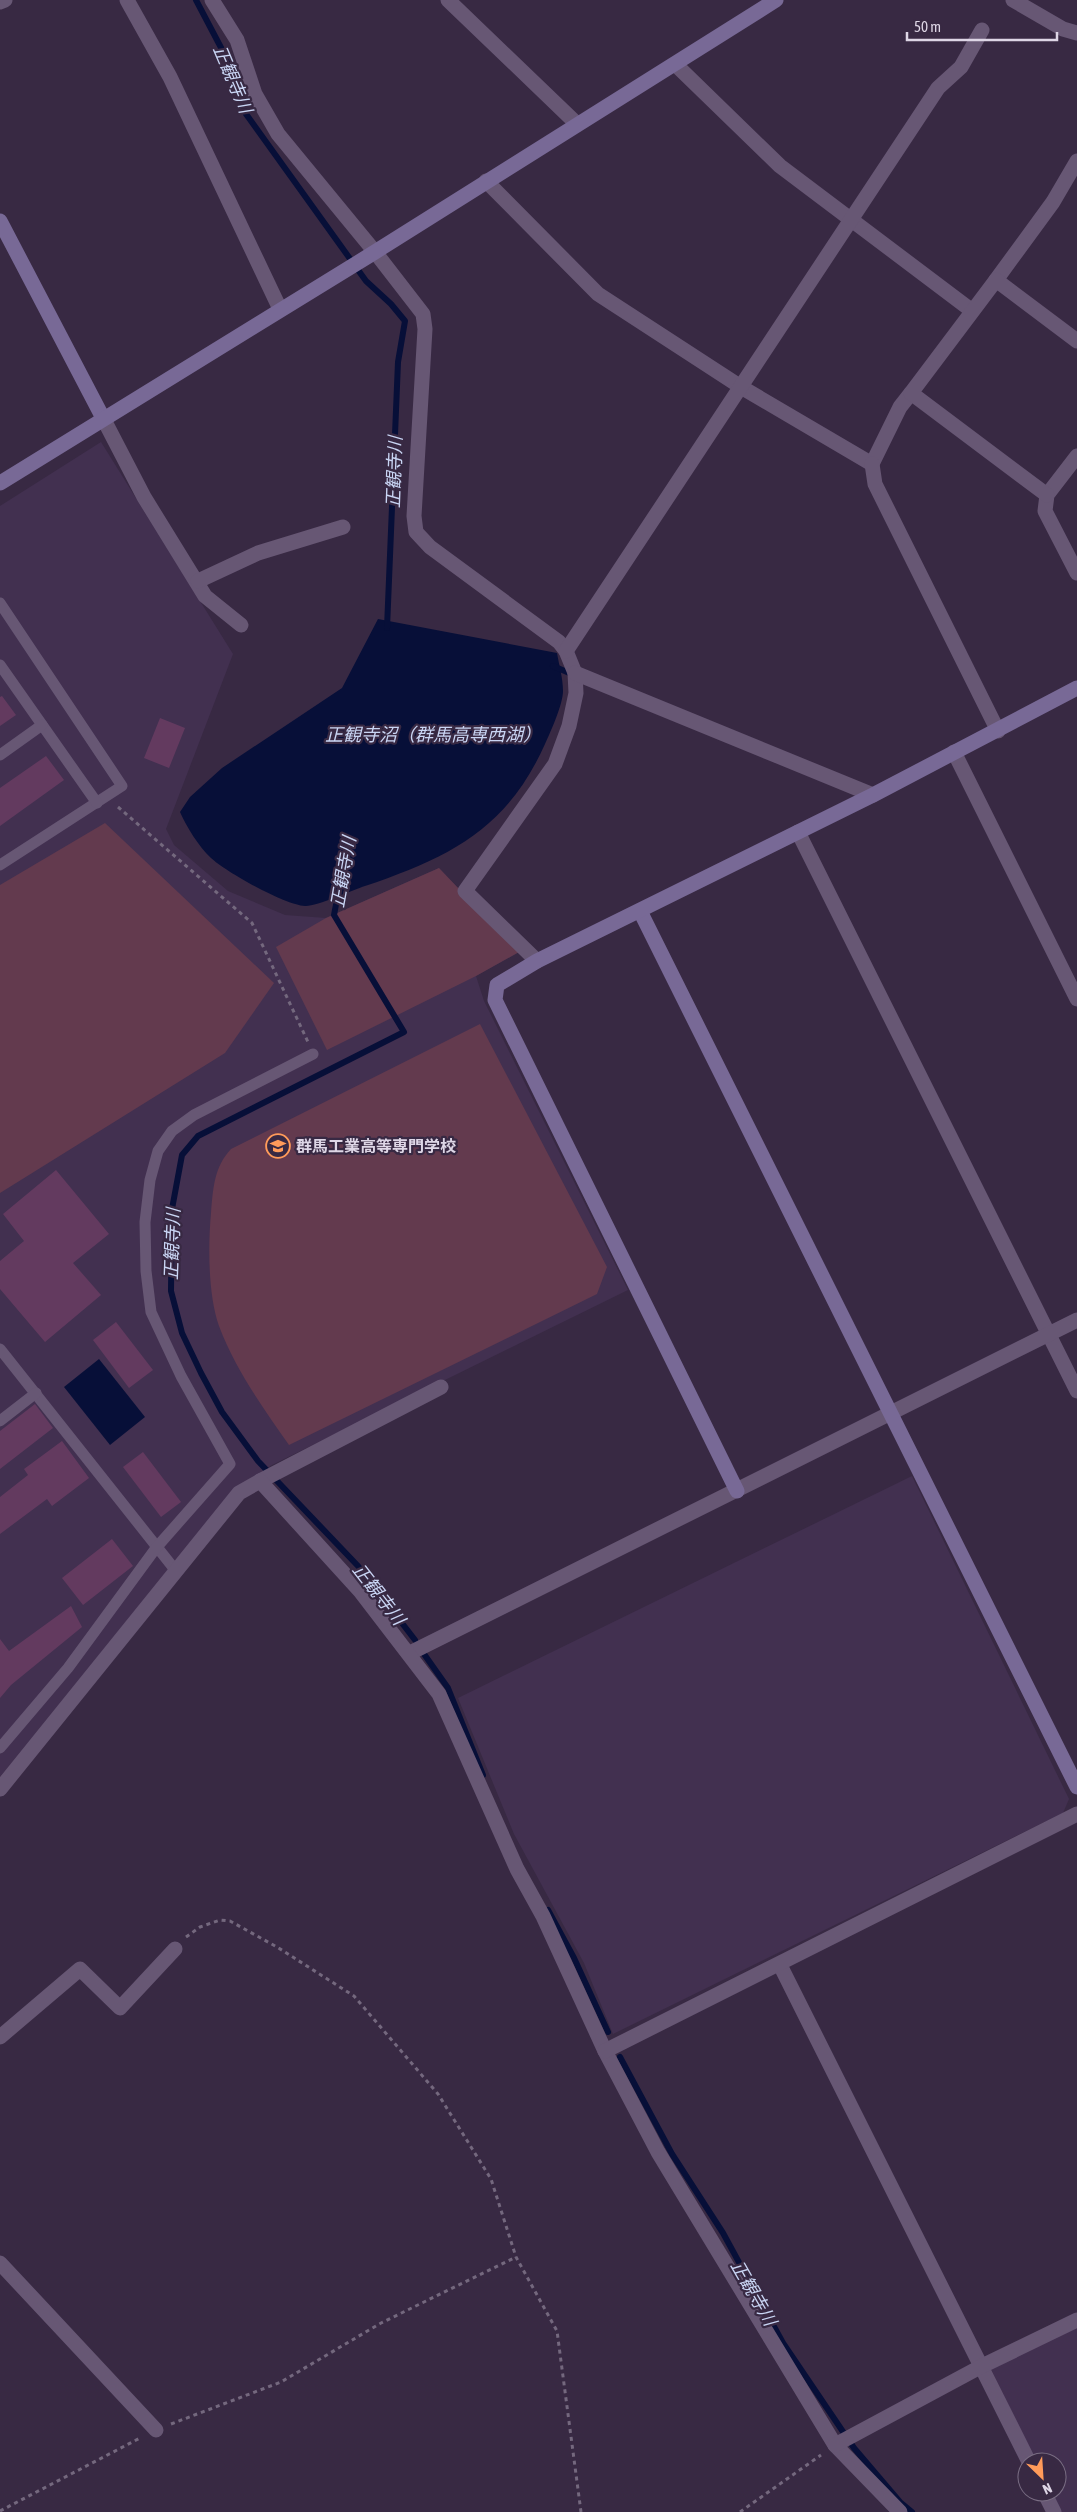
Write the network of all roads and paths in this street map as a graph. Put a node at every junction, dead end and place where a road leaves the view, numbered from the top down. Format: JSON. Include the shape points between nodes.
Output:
{"nodes":[{"id":1,"x":4,"y":0,"type":"edge"},
{"id":2,"x":127,"y":0,"type":"edge"},
{"id":3,"x":212,"y":0,"type":"edge"},
{"id":4,"x":1013,"y":0,"type":"edge"},
{"id":5,"x":0,"y":2,"type":"edge"},
{"id":6,"x":766,"y":2,"type":"edge"},
{"id":7,"x":458,"y":3,"type":"edge"},
{"id":8,"x":982,"y":30,"type":"dead end"},
{"id":9,"x":1077,"y":33,"type":"edge"},
{"id":10,"x":676,"y":64,"type":"junction"},
{"id":11,"x":577,"y":124,"type":"junction"},
{"id":12,"x":1077,"y":161,"type":"edge"},
{"id":13,"x":486,"y":181,"type":"junction"},
{"id":14,"x":852,"y":219,"type":"junction"},
{"id":15,"x":0,"y":221,"type":"edge"},
{"id":16,"x":375,"y":252,"type":"junction"},
{"id":17,"x":996,"y":280,"type":"junction"},
{"id":18,"x":280,"y":309,"type":"junction"},
{"id":19,"x":971,"y":310,"type":"junction"},
{"id":20,"x":1077,"y":341,"type":"edge"},
{"id":21,"x":741,"y":387,"type":"junction"},
{"id":22,"x":911,"y":393,"type":"junction"},
{"id":23,"x":103,"y":418,"type":"junction"},
{"id":24,"x":1077,"y":456,"type":"edge"},
{"id":25,"x":872,"y":464,"type":"junction"},
{"id":26,"x":0,"y":483,"type":"edge"},
{"id":27,"x":1047,"y":495,"type":"junction"},
{"id":28,"x":343,"y":526,"type":"dead end"},
{"id":29,"x":1077,"y":571,"type":"edge"},
{"id":30,"x":198,"y":581,"type":"junction"},
{"id":31,"x":0,"y":603,"type":"edge"},
{"id":32,"x":241,"y":625,"type":"dead end"},
{"id":33,"x":566,"y":651,"type":"junction"},
{"id":34,"x":0,"y":665,"type":"edge"},
{"id":35,"x":575,"y":673,"type":"junction"},
{"id":36,"x":1077,"y":688,"type":"edge"},
{"id":37,"x":42,"y":726,"type":"junction"},
{"id":38,"x":998,"y":731,"type":"junction"},
{"id":39,"x":954,"y":752,"type":"junction"},
{"id":40,"x":0,"y":754,"type":"edge"},
{"id":41,"x":873,"y":795,"type":"junction"},
{"id":42,"x":101,"y":800,"type":"junction"},
{"id":43,"x":798,"y":832,"type":"junction"},
{"id":44,"x":0,"y":865,"type":"edge"},
{"id":45,"x":640,"y":911,"type":"junction"},
{"id":46,"x":537,"y":961,"type":"junction"},
{"id":47,"x":1077,"y":999,"type":"edge"},
{"id":48,"x":313,"y":1054,"type":"joint"},
{"id":49,"x":1077,"y":1320,"type":"edge"},
{"id":50,"x":1048,"y":1334,"type":"junction"},
{"id":51,"x":0,"y":1349,"type":"edge"},
{"id":52,"x":441,"y":1387,"type":"dead end"},
{"id":53,"x":1077,"y":1391,"type":"edge"},
{"id":54,"x":36,"y":1393,"type":"junction"},
{"id":55,"x":892,"y":1413,"type":"junction"},
{"id":56,"x":0,"y":1421,"type":"edge"},
{"id":57,"x":260,"y":1481,"type":"junction"},
{"id":58,"x":737,"y":1491,"type":"junction"},
{"id":59,"x":156,"y":1548,"type":"junction"},
{"id":60,"x":176,"y":1571,"type":"junction"},
{"id":61,"x":410,"y":1653,"type":"junction"},
{"id":62,"x":0,"y":1748,"type":"edge"},
{"id":63,"x":1077,"y":1787,"type":"edge"},
{"id":64,"x":0,"y":1789,"type":"edge"},
{"id":65,"x":1077,"y":1814,"type":"edge"},
{"id":66,"x":174,"y":1949,"type":"joint"},
{"id":67,"x":780,"y":1965,"type":"junction"},
{"id":68,"x":0,"y":2037,"type":"edge"},
{"id":69,"x":605,"y":2051,"type":"junction"},
{"id":70,"x":516,"y":2257,"type":"junction"},
{"id":71,"x":0,"y":2263,"type":"edge"},
{"id":72,"x":1077,"y":2320,"type":"edge"},
{"id":73,"x":982,"y":2366,"type":"junction"},
{"id":74,"x":156,"y":2430,"type":"junction"},
{"id":75,"x":835,"y":2445,"type":"junction"},
{"id":76,"x":1024,"y":2452,"type":"edge"},
{"id":77,"x":0,"y":2511,"type":"edge"},
{"id":78,"x":581,"y":2512,"type":"edge"},
{"id":79,"x":740,"y":2512,"type":"edge"},
{"id":80,"x":900,"y":2512,"type":"edge"}],
"edges":[{"from":1,"to":5,"type":"street"},
{"from":2,"to":18,"type":"street","via":[[170,77]]},
{"from":3,"to":16,"type":"street","via":[[237,40],[255,94],[278,134]]},
{"from":4,"to":9,"type":"street","via":[[1063,29]]},
{"from":6,"to":10,"type":"street"},
{"from":7,"to":11,"type":"street"},
{"from":8,"to":14,"type":"street","via":[[960,67],[938,88]]},
{"from":10,"to":11,"type":"street"},
{"from":10,"to":14,"type":"street","via":[[780,166]]},
{"from":11,"to":13,"type":"street"},
{"from":12,"to":17,"type":"street","via":[[1053,202]]},
{"from":13,"to":16,"type":"street"},
{"from":13,"to":21,"type":"street","via":[[598,294]]},
{"from":14,"to":19,"type":"street"},
{"from":14,"to":21,"type":"street"},
{"from":15,"to":23,"type":"street"},
{"from":16,"to":18,"type":"street"},
{"from":16,"to":33,"type":"street","via":[[423,314],[425,330],[414,516],[416,532],[430,548],[559,642]]},
{"from":17,"to":19,"type":"street"},
{"from":17,"to":20,"type":"street"},
{"from":18,"to":23,"type":"street"},
{"from":19,"to":22,"type":"street"},
{"from":21,"to":25,"type":"street"},
{"from":21,"to":33,"type":"street"},
{"from":22,"to":25,"type":"street","via":[[900,407]]},
{"from":22,"to":27,"type":"street"},
{"from":23,"to":26,"type":"street"},
{"from":23,"to":30,"type":"street","via":[[144,497]]},
{"from":24,"to":27,"type":"street"},
{"from":25,"to":38,"type":"street","via":[[875,484]]},
{"from":27,"to":29,"type":"street","via":[[1046,511]]},
{"from":28,"to":30,"type":"street","via":[[258,553]]},
{"from":30,"to":32,"type":"street","via":[[205,596]]},
{"from":31,"to":42,"type":"lane","via":[[122,786]]},
{"from":33,"to":35,"type":"street"},
{"from":34,"to":37,"type":"lane"},
{"from":35,"to":41,"type":"street"},
{"from":35,"to":46,"type":"street","via":[[576,692],[569,726],[555,764],[465,891]]},
{"from":36,"to":38,"type":"street"},
{"from":37,"to":40,"type":"lane"},
{"from":37,"to":42,"type":"lane"},
{"from":38,"to":39,"type":"street"},
{"from":39,"to":41,"type":"street"},
{"from":39,"to":47,"type":"street"},
{"from":41,"to":43,"type":"street"},
{"from":42,"to":44,"type":"lane"},
{"from":42,"to":48,"type":"path","via":[[252,923]]},
{"from":43,"to":45,"type":"street"},
{"from":43,"to":50,"type":"street"},
{"from":45,"to":46,"type":"street"},
{"from":45,"to":55,"type":"street"},
{"from":46,"to":58,"type":"street","via":[[497,985],[494,1000]]},
{"from":48,"to":59,"type":"lane","via":[[194,1115],[172,1131],[158,1151],[150,1180],[145,1222],[151,1312],[181,1376],[230,1464]]},
{"from":49,"to":50,"type":"street"},
{"from":50,"to":53,"type":"street"},
{"from":50,"to":55,"type":"street"},
{"from":51,"to":54,"type":"lane"},
{"from":52,"to":57,"type":"street"},
{"from":54,"to":56,"type":"lane"},
{"from":54,"to":59,"type":"lane"},
{"from":55,"to":58,"type":"street"},
{"from":55,"to":63,"type":"street"},
{"from":57,"to":60,"type":"street","via":[[239,1493]]},
{"from":57,"to":61,"type":"street","via":[[360,1590]]},
{"from":58,"to":61,"type":"street"},
{"from":59,"to":60,"type":"lane"},
{"from":59,"to":62,"type":"lane","via":[[68,1668]]},
{"from":60,"to":64,"type":"street"},
{"from":61,"to":69,"type":"street","via":[[439,1694],[502,1837],[543,1916]]},
{"from":65,"to":67,"type":"street"},
{"from":66,"to":68,"type":"street","via":[[120,2008],[80,1969]]},
{"from":66,"to":70,"type":"path","via":[[200,1927],[220,1920],[230,1921],[354,1996],[438,2094],[491,2180]]},
{"from":67,"to":69,"type":"street"},
{"from":67,"to":73,"type":"street"},
{"from":69,"to":75,"type":"street","via":[[658,2152]]},
{"from":70,"to":74,"type":"path","via":[[381,2323],[281,2382]]},
{"from":70,"to":78,"type":"path","via":[[557,2331]]},
{"from":71,"to":74,"type":"street"},
{"from":72,"to":73,"type":"street"},
{"from":73,"to":75,"type":"street"},
{"from":73,"to":76,"type":"street"},
{"from":74,"to":77,"type":"path"},
{"from":75,"to":79,"type":"path"},
{"from":75,"to":80,"type":"street"}]}
